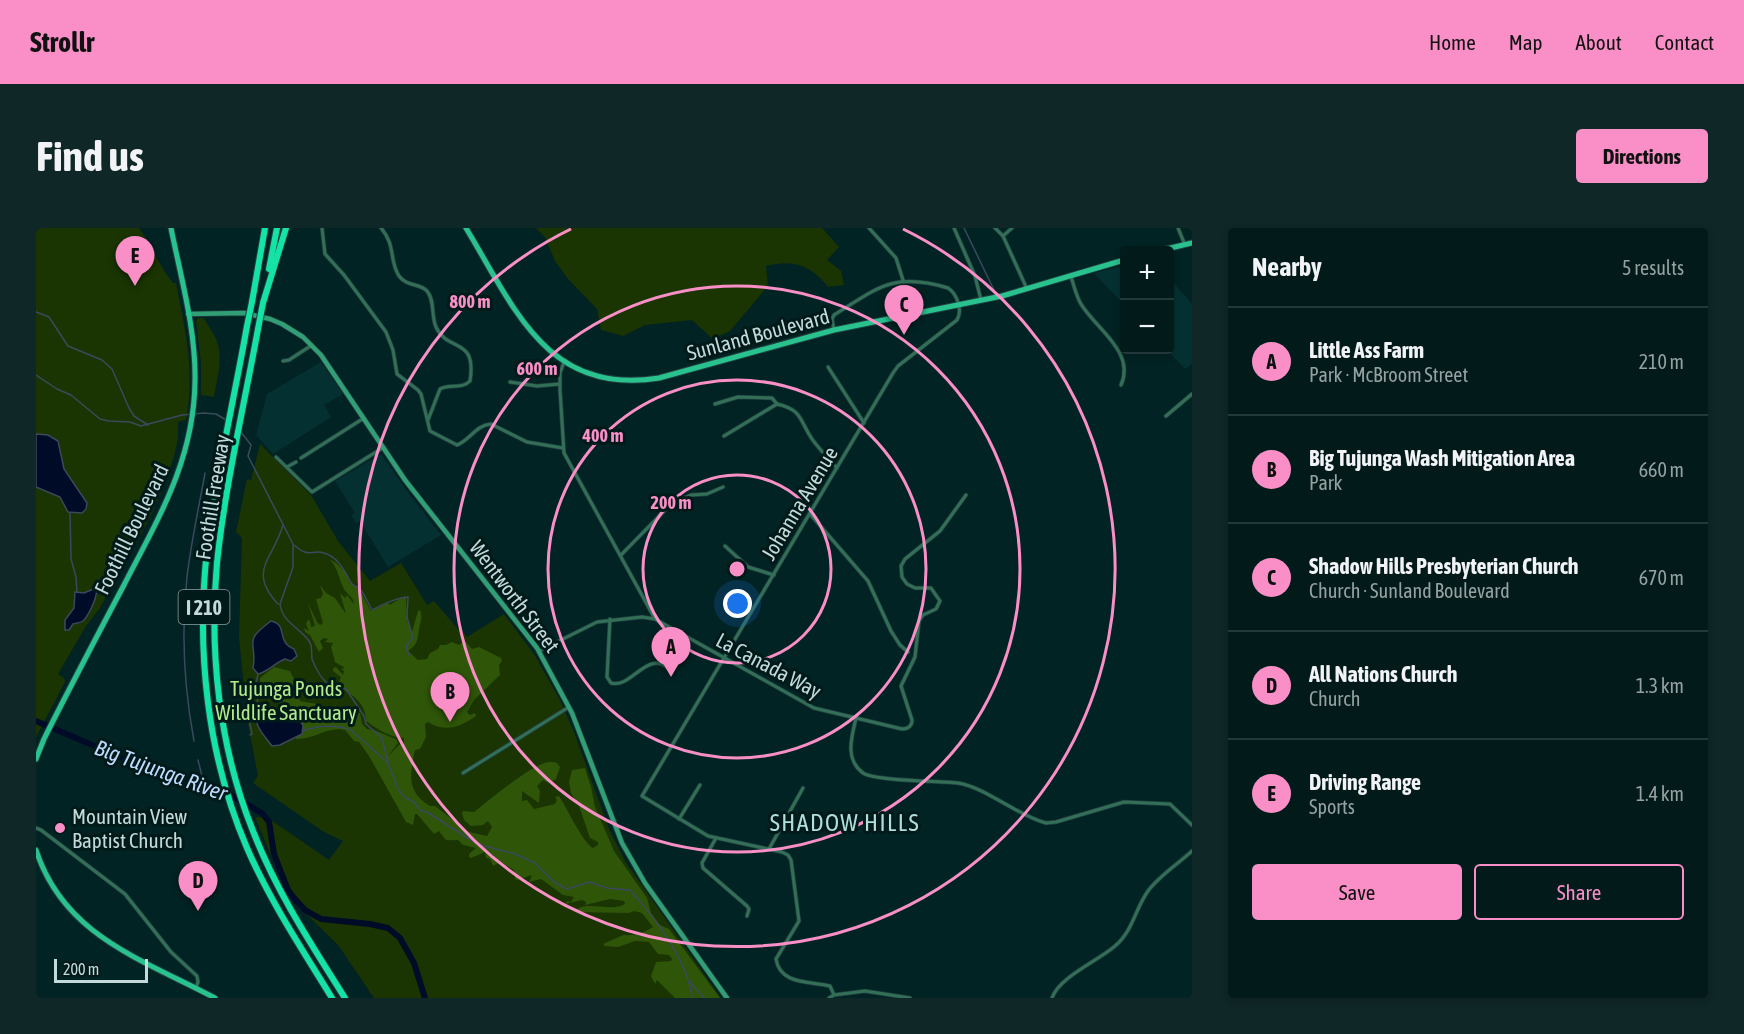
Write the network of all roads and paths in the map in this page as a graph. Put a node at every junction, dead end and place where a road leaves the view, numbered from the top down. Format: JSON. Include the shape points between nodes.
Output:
{"nodes":[{"id":1,"x":171,"y":228,"type":"edge"},
{"id":2,"x":264,"y":228,"type":"edge"},
{"id":3,"x":277,"y":228,"type":"edge"},
{"id":4,"x":286,"y":228,"type":"edge"},
{"id":5,"x":322,"y":228,"type":"edge"},
{"id":6,"x":381,"y":228,"type":"edge"},
{"id":7,"x":466,"y":228,"type":"edge"},
{"id":8,"x":868,"y":228,"type":"edge"},
{"id":9,"x":954,"y":228,"type":"edge"},
{"id":10,"x":996,"y":228,"type":"edge"},
{"id":11,"x":1012,"y":228,"type":"edge"},
{"id":12,"x":1178,"y":228,"type":"edge"},
{"id":13,"x":1003,"y":236,"type":"junction"},
{"id":14,"x":1192,"y":243,"type":"edge"},
{"id":15,"x":1185,"y":245,"type":"junction"},
{"id":16,"x":1174,"y":247,"type":"edge"},
{"id":17,"x":1120,"y":261,"type":"edge"},
{"id":18,"x":1071,"y":275,"type":"junction"},
{"id":19,"x":903,"y":281,"type":"junction"},
{"id":20,"x":1027,"y":289,"type":"junction"},
{"id":21,"x":981,"y":300,"type":"junction"},
{"id":22,"x":263,"y":303,"type":"junction"},
{"id":23,"x":959,"y":305,"type":"junction"},
{"id":24,"x":188,"y":314,"type":"junction"},
{"id":25,"x":834,"y":330,"type":"junction"},
{"id":26,"x":312,"y":345,"type":"junction"},
{"id":27,"x":283,"y":361,"type":"dead end"},
{"id":28,"x":564,"y":363,"type":"junction"},
{"id":29,"x":828,"y":367,"type":"dead end"},
{"id":30,"x":510,"y":382,"type":"dead end"},
{"id":31,"x":560,"y":384,"type":"junction"},
{"id":32,"x":1121,"y":385,"type":"dead end"},
{"id":33,"x":1192,"y":394,"type":"edge"},
{"id":34,"x":715,"y":404,"type":"dead end"},
{"id":35,"x":777,"y":404,"type":"junction"},
{"id":36,"x":1166,"y":416,"type":"dead end"},
{"id":37,"x":364,"y":418,"type":"junction"},
{"id":38,"x":427,"y":422,"type":"junction"},
{"id":39,"x":864,"y":423,"type":"junction"},
{"id":40,"x":724,"y":436,"type":"dead end"},
{"id":41,"x":384,"y":447,"type":"junction"},
{"id":42,"x":563,"y":447,"type":"junction"},
{"id":43,"x":276,"y":456,"type":"dead end"},
{"id":44,"x":301,"y":458,"type":"dead end"},
{"id":45,"x":296,"y":462,"type":"dead end"},
{"id":46,"x":287,"y":467,"type":"junction"},
{"id":47,"x":837,"y":468,"type":"junction"},
{"id":48,"x":723,"y":487,"type":"dead end"},
{"id":49,"x":966,"y":495,"type":"dead end"},
{"id":50,"x":810,"y":514,"type":"junction"},
{"id":51,"x":725,"y":546,"type":"dead end"},
{"id":52,"x":620,"y":556,"type":"junction"},
{"id":53,"x":774,"y":575,"type":"junction"},
{"id":54,"x":610,"y":619,"type":"junction"},
{"id":55,"x":655,"y":620,"type":"junction"},
{"id":56,"x":538,"y":651,"type":"junction"},
{"id":57,"x":908,"y":652,"type":"dead end"},
{"id":58,"x":724,"y":659,"type":"junction"},
{"id":59,"x":668,"y":668,"type":"dead end"},
{"id":60,"x":569,"y":707,"type":"junction"},
{"id":61,"x":856,"y":718,"type":"junction"},
{"id":62,"x":37,"y":756,"type":"edge"},
{"id":63,"x":463,"y":773,"type":"dead end"},
{"id":64,"x":700,"y":785,"type":"dead end"},
{"id":65,"x":803,"y":788,"type":"dead end"},
{"id":66,"x":679,"y":819,"type":"junction"},
{"id":67,"x":1192,"y":825,"type":"edge"},
{"id":68,"x":36,"y":828,"type":"edge"},
{"id":69,"x":716,"y":838,"type":"junction"},
{"id":70,"x":769,"y":849,"type":"junction"},
{"id":71,"x":36,"y":850,"type":"edge"},
{"id":72,"x":1192,"y":851,"type":"edge"},
{"id":73,"x":747,"y":916,"type":"dead end"},
{"id":74,"x":196,"y":988,"type":"junction"},
{"id":75,"x":834,"y":995,"type":"junction"},
{"id":76,"x":215,"y":998,"type":"edge"},
{"id":77,"x":332,"y":998,"type":"edge"},
{"id":78,"x":345,"y":998,"type":"edge"},
{"id":79,"x":727,"y":998,"type":"edge"},
{"id":80,"x":829,"y":998,"type":"edge"},
{"id":81,"x":910,"y":998,"type":"edge"},
{"id":82,"x":1052,"y":998,"type":"edge"}],
"edges":[{"from":1,"to":24,"type":"main road","name":"Foothill Boulevard"},
{"from":2,"to":77,"type":"highway","name":"Foothill Freeway","number":"I 210","bridge":true,"via":[[209,536],[203,612],[206,680],[226,789],[247,848],[287,925]]},
{"from":3,"to":22,"type":"highway","name":"Foothill Freeway","number":"I 210"},
{"from":4,"to":22,"type":"highway"},
{"from":5,"to":38,"type":"street","via":[[325,254],[386,332],[397,374],[421,394]]},
{"from":6,"to":38,"type":"street","via":[[390,241],[399,276],[427,291],[439,332],[465,349],[470,359],[470,381],[464,386],[441,388]]},
{"from":7,"to":28,"type":"main road","name":"Sunland Boulevard","via":[[525,326]]},
{"from":8,"to":19,"type":"street","via":[[896,258]]},
{"from":9,"to":21,"type":"street"},
{"from":10,"to":13,"type":"street"},
{"from":11,"to":13,"type":"street"},
{"from":12,"to":15,"type":"street"},
{"from":13,"to":20,"type":"street"},
{"from":14,"to":15,"type":"main road"},
{"from":15,"to":16,"type":"main road"},
{"from":17,"to":18,"type":"main road","name":"Sunland Boulevard"},
{"from":18,"to":20,"type":"main road","name":"Sunland Boulevard"},
{"from":18,"to":32,"type":"street","via":[[1080,303],[1119,352],[1124,370]]},
{"from":19,"to":23,"type":"street","via":[[948,288]]},
{"from":19,"to":25,"type":"street","via":[[880,286],[834,315]]},
{"from":20,"to":21,"type":"main road","name":"Sunland Boulevard"},
{"from":21,"to":23,"type":"main road","name":"Sunland Boulevard"},
{"from":22,"to":78,"type":"highway","name":"Foothill Freeway","number":"I 210","bridge":true,"via":[[219,551],[214,633],[220,700],[231,766],[263,856]]},
{"from":23,"to":25,"type":"main road","name":"Sunland Boulevard"},
{"from":23,"to":39,"type":"street","name":"Johanna Avenue","via":[[957,320],[898,366]]},
{"from":24,"to":26,"type":"main road","name":"Wentworth Street","via":[[256,315],[282,324]]},
{"from":24,"to":62,"type":"main road","name":"Foothill Boulevard","via":[[195,395],[181,466],[170,497]]},
{"from":25,"to":28,"type":"main road","name":"Sunland Boulevard","via":[[648,380],[602,378]]},
{"from":26,"to":27,"type":"street"},
{"from":26,"to":37,"type":"main road","name":"Wentworth Street"},
{"from":28,"to":31,"type":"street"},
{"from":29,"to":39,"type":"street"},
{"from":30,"to":31,"type":"street","via":[[529,386]]},
{"from":31,"to":42,"type":"street"},
{"from":33,"to":36,"type":"street"},
{"from":34,"to":35,"type":"street","via":[[738,397],[772,398]]},
{"from":35,"to":40,"type":"street"},
{"from":35,"to":47,"type":"street","via":[[800,415],[813,441]]},
{"from":37,"to":41,"type":"main road","name":"Wentworth Street"},
{"from":37,"to":44,"type":"street"},
{"from":38,"to":42,"type":"street","via":[[430,431],[457,445],[491,424],[527,442]]},
{"from":39,"to":47,"type":"street","name":"Johanna Avenue"},
{"from":41,"to":46,"type":"street","via":[[312,492]]},
{"from":41,"to":56,"type":"main road","name":"Wentworth Street","via":[[405,480]]},
{"from":42,"to":52,"type":"street"},
{"from":43,"to":46,"type":"street"},
{"from":45,"to":46,"type":"street"},
{"from":47,"to":50,"type":"street","name":"Johanna Avenue"},
{"from":48,"to":52,"type":"street","via":[[671,504]]},
{"from":49,"to":61,"type":"street","name":"La Canada Way","via":[[940,531],[901,566],[907,584],[931,588],[940,601],[936,609],[919,621],[916,653],[901,686],[911,725],[902,729]]},
{"from":50,"to":53,"type":"street","name":"Johanna Avenue"},
{"from":50,"to":57,"type":"street","via":[[868,581],[891,631]]},
{"from":51,"to":53,"type":"street","via":[[748,567]]},
{"from":52,"to":55,"type":"street"},
{"from":53,"to":58,"type":"street","name":"Johanna Avenue"},
{"from":54,"to":55,"type":"street"},
{"from":54,"to":56,"type":"street","via":[[586,626]]},
{"from":54,"to":59,"type":"street","via":[[610,683],[618,684],[653,663]]},
{"from":55,"to":58,"type":"street","name":"La Canada Way"},
{"from":56,"to":60,"type":"main road","name":"Wentworth Street"},
{"from":58,"to":61,"type":"street","name":"La Canada Way","via":[[817,709]]},
{"from":58,"to":66,"type":"street","name":"Johanna Avenue","via":[[642,796]]},
{"from":60,"to":63,"type":"street"},
{"from":60,"to":79,"type":"main road","name":"Wentworth Street","via":[[622,843],[645,883]]},
{"from":61,"to":67,"type":"street","via":[[850,751],[859,769],[868,775],[961,783],[1046,823],[1124,802],[1170,804]]},
{"from":64,"to":66,"type":"street"},
{"from":65,"to":70,"type":"street"},
{"from":66,"to":69,"type":"street"},
{"from":68,"to":74,"type":"street","via":[[125,894],[171,952],[197,976]]},
{"from":69,"to":70,"type":"street"},
{"from":69,"to":73,"type":"street","via":[[702,862],[703,868],[747,906]]},
{"from":70,"to":75,"type":"street","via":[[785,853],[790,859],[799,921],[777,955],[777,963],[790,979],[830,986]]},
{"from":71,"to":74,"type":"main road","via":[[56,893],[89,929]]},
{"from":72,"to":82,"type":"street","via":[[1148,891],[1122,940],[1066,981]]},
{"from":74,"to":76,"type":"main road"},
{"from":75,"to":80,"type":"street"},
{"from":75,"to":81,"type":"street","via":[[865,991]]}]}
